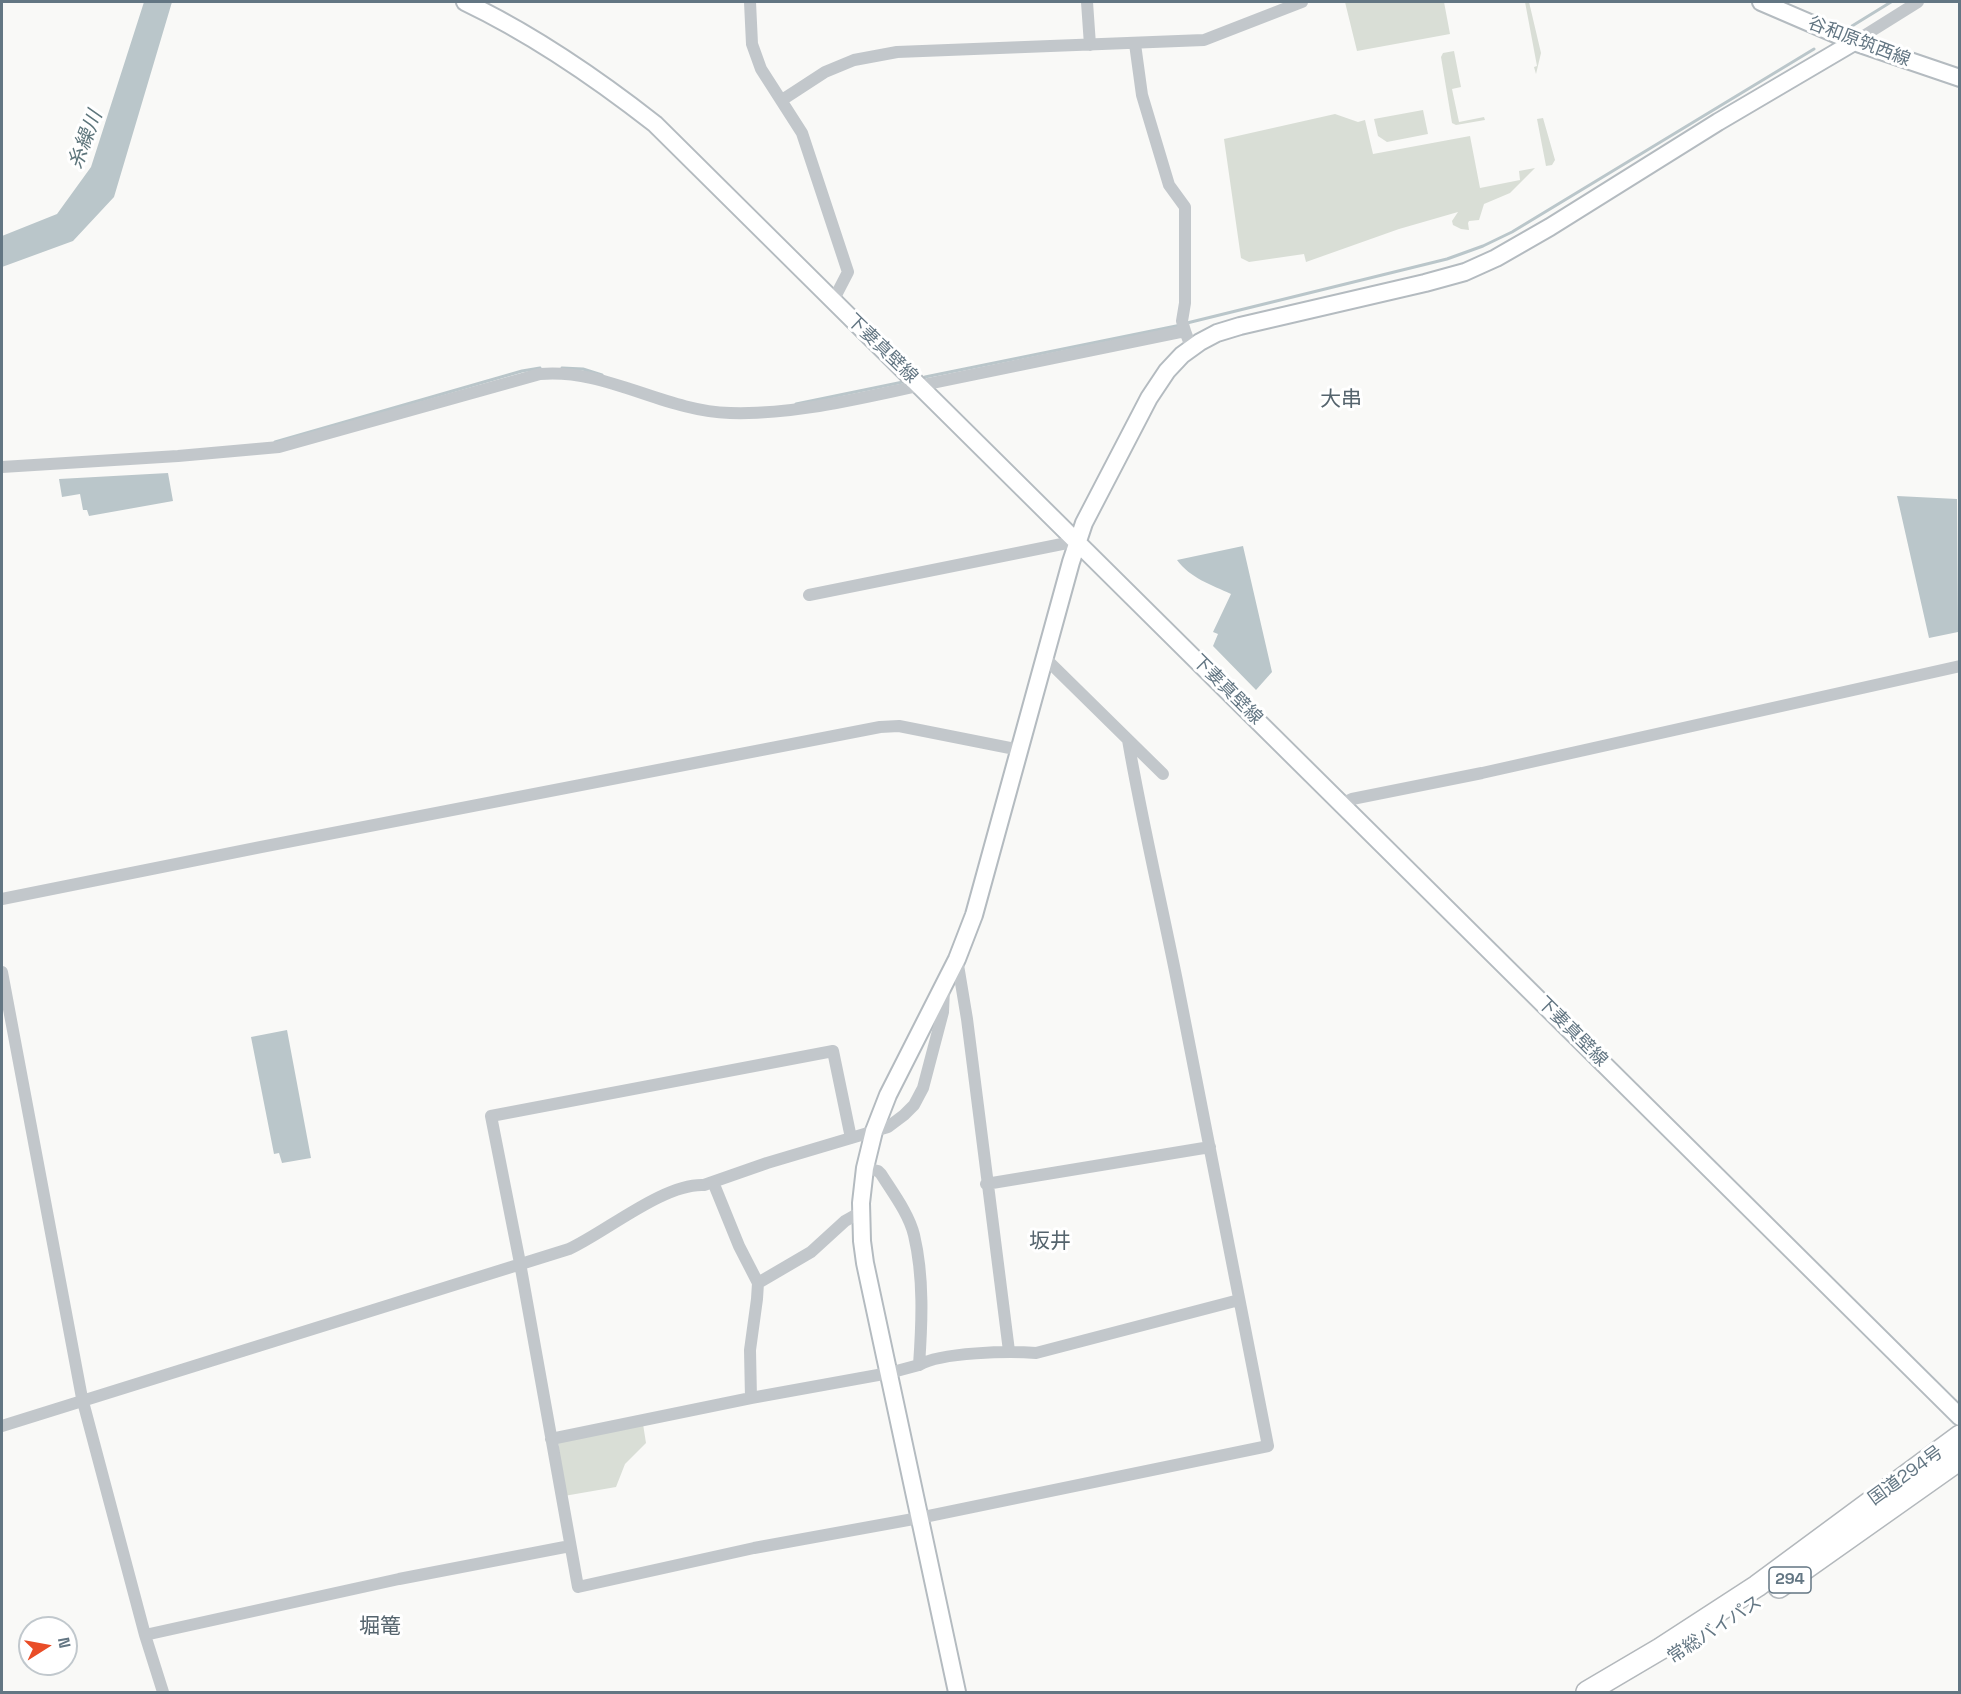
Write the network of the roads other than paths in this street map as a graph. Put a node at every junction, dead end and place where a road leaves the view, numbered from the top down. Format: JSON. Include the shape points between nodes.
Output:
{"nodes":[{"id":1,"x":465,"y":2,"type":"edge"},
{"id":2,"x":750,"y":2,"type":"edge"},
{"id":3,"x":1087,"y":2,"type":"edge"},
{"id":4,"x":1302,"y":2,"type":"edge"},
{"id":5,"x":1761,"y":2,"type":"edge"},
{"id":6,"x":1918,"y":2,"type":"edge"},
{"id":7,"x":1854,"y":42,"type":"junction"},
{"id":8,"x":1135,"y":44,"type":"junction"},
{"id":9,"x":1090,"y":45,"type":"junction"},
{"id":10,"x":1959,"y":78,"type":"edge"},
{"id":11,"x":782,"y":100,"type":"junction"},
{"id":12,"x":833,"y":300,"type":"junction"},
{"id":13,"x":1184,"y":326,"type":"junction"},
{"id":14,"x":1191,"y":347,"type":"junction"},
{"id":15,"x":920,"y":386,"type":"junction"},
{"id":16,"x":2,"y":466,"type":"edge"},
{"id":17,"x":1077,"y":541,"type":"junction"},
{"id":18,"x":808,"y":595,"type":"dead end"},
{"id":19,"x":1045,"y":658,"type":"junction"},
{"id":20,"x":1959,"y":666,"type":"edge"},
{"id":21,"x":1128,"y":740,"type":"junction"},
{"id":22,"x":1020,"y":750,"type":"junction"},
{"id":23,"x":1163,"y":774,"type":"dead end"},
{"id":24,"x":1341,"y":804,"type":"junction"},
{"id":25,"x":2,"y":899,"type":"edge"},
{"id":26,"x":957,"y":959,"type":"junction"},
{"id":27,"x":2,"y":972,"type":"edge"},
{"id":28,"x":944,"y":985,"type":"junction"},
{"id":29,"x":874,"y":1131,"type":"junction"},
{"id":30,"x":851,"y":1138,"type":"junction"},
{"id":31,"x":1210,"y":1147,"type":"junction"},
{"id":32,"x":865,"y":1168,"type":"junction"},
{"id":33,"x":713,"y":1182,"type":"junction"},
{"id":34,"x":986,"y":1184,"type":"junction"},
{"id":35,"x":861,"y":1212,"type":"junction"},
{"id":36,"x":520,"y":1263,"type":"junction"},
{"id":37,"x":758,"y":1283,"type":"junction"},
{"id":38,"x":1239,"y":1300,"type":"junction"},
{"id":39,"x":1009,"y":1351,"type":"junction"},
{"id":40,"x":920,"y":1365,"type":"junction"},
{"id":41,"x":889,"y":1373,"type":"junction"},
{"id":42,"x":751,"y":1398,"type":"junction"},
{"id":43,"x":84,"y":1400,"type":"junction"},
{"id":44,"x":1959,"y":1417,"type":"edge"},
{"id":45,"x":2,"y":1426,"type":"edge"},
{"id":46,"x":1959,"y":1436,"type":"edge"},
{"id":47,"x":551,"y":1439,"type":"junction"},
{"id":48,"x":1959,"y":1459,"type":"edge"},
{"id":49,"x":1852,"y":1515,"type":"joint"},
{"id":50,"x":919,"y":1518,"type":"junction"},
{"id":51,"x":570,"y":1546,"type":"junction"},
{"id":52,"x":145,"y":1635,"type":"junction"},
{"id":53,"x":163,"y":1692,"type":"edge"},
{"id":54,"x":957,"y":1692,"type":"edge"},
{"id":55,"x":1587,"y":1692,"type":"edge"},
{"id":56,"x":1615,"y":1692,"type":"edge"}],
"edges":[{"from":1,"to":12,"type":"main road","name":"下妻真壁線","via":[[561,55],[655,124]]},
{"from":2,"to":11,"type":"street","via":[[752,44],[761,69]]},
{"from":3,"to":9,"type":"street"},
{"from":4,"to":8,"type":"street","via":[[1204,40]]},
{"from":5,"to":7,"type":"main road","name":"谷和原筑西線"},
{"from":6,"to":7,"type":"street"},
{"from":7,"to":10,"type":"main road","name":"谷和原筑西線"},
{"from":7,"to":14,"type":"main road","via":[[1496,258],[1425,284],[1234,327]]},
{"from":8,"to":9,"type":"street"},
{"from":8,"to":13,"type":"street","via":[[1142,95],[1169,185],[1185,207]]},
{"from":9,"to":11,"type":"street","via":[[897,52],[854,60],[825,72]]},
{"from":11,"to":12,"type":"street","via":[[802,133],[848,272]]},
{"from":12,"to":15,"type":"main road","name":"下妻真壁線"},
{"from":13,"to":14,"type":"street"},
{"from":13,"to":15,"type":"street"},
{"from":14,"to":17,"type":"main road","via":[[1174,362],[1149,398]]},
{"from":15,"to":16,"type":"street","via":[[790,410],[729,413],[682,407],[591,378],[552,373],[524,377],[279,447]]},
{"from":15,"to":17,"type":"main road","name":"下妻真壁線"},
{"from":17,"to":18,"type":"street"},
{"from":17,"to":19,"type":"main road"},
{"from":17,"to":24,"type":"main road","name":"下妻真壁線"},
{"from":19,"to":21,"type":"street"},
{"from":19,"to":22,"type":"main road"},
{"from":20,"to":24,"type":"street"},
{"from":21,"to":23,"type":"street"},
{"from":21,"to":31,"type":"street"},
{"from":22,"to":25,"type":"street","via":[[899,726],[880,728]]},
{"from":22,"to":26,"type":"main road","via":[[986,877]]},
{"from":24,"to":44,"type":"main road","name":"下妻真壁線"},
{"from":26,"to":28,"type":"main road"},
{"from":26,"to":34,"type":"street"},
{"from":27,"to":43,"type":"street"},
{"from":28,"to":29,"type":"main road"},
{"from":28,"to":29,"type":"street","via":[[943,1012],[923,1088],[904,1115],[888,1127]]},
{"from":29,"to":30,"type":"street"},
{"from":29,"to":32,"type":"main road"},
{"from":30,"to":33,"type":"street"},
{"from":30,"to":36,"type":"street","via":[[833,1051],[491,1116]]},
{"from":31,"to":34,"type":"street"},
{"from":31,"to":38,"type":"street"},
{"from":32,"to":35,"type":"main road"},
{"from":32,"to":40,"type":"street","via":[[881,1174],[914,1234],[922,1318]]},
{"from":33,"to":36,"type":"street","via":[[668,1194],[579,1244]]},
{"from":33,"to":37,"type":"street"},
{"from":34,"to":39,"type":"street"},
{"from":35,"to":37,"type":"street","via":[[811,1252]]},
{"from":35,"to":41,"type":"main road","via":[[865,1263]]},
{"from":36,"to":43,"type":"street"},
{"from":36,"to":47,"type":"street"},
{"from":37,"to":42,"type":"street","via":[[750,1350]]},
{"from":38,"to":39,"type":"street","via":[[1036,1353]]},
{"from":38,"to":50,"type":"street","via":[[1268,1446]]},
{"from":39,"to":40,"type":"street","via":[[929,1359]]},
{"from":40,"to":41,"type":"street"},
{"from":41,"to":42,"type":"street"},
{"from":41,"to":50,"type":"main road"},
{"from":42,"to":47,"type":"street"},
{"from":43,"to":45,"type":"street"},
{"from":43,"to":52,"type":"street"},
{"from":46,"to":49,"type":"highway","name":"国道294号","number":"294"},
{"from":47,"to":51,"type":"street"},
{"from":48,"to":56,"type":"highway","name":"常総バイパス","number":"294","via":[[1764,1598]]},
{"from":49,"to":55,"type":"highway","name":"常総バイパス","number":"294","via":[[1757,1586]]},
{"from":50,"to":51,"type":"street","via":[[754,1548],[578,1587]]},
{"from":50,"to":54,"type":"main road"},
{"from":51,"to":52,"type":"street"},
{"from":52,"to":53,"type":"street"}]}
